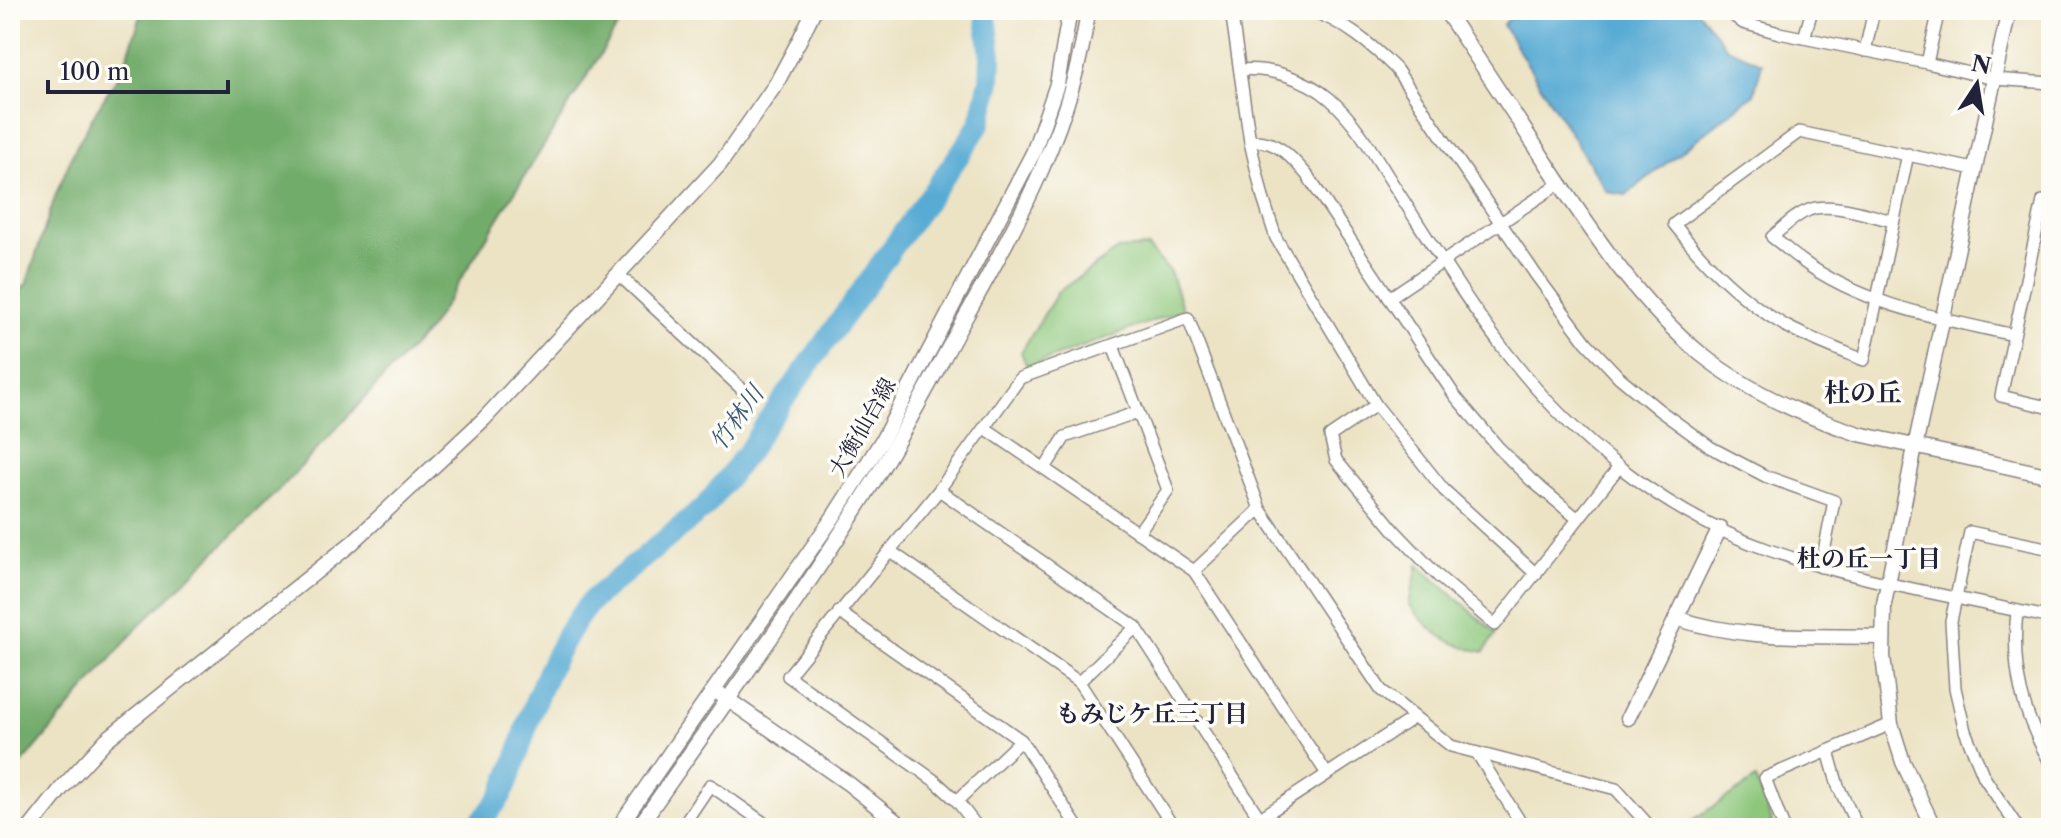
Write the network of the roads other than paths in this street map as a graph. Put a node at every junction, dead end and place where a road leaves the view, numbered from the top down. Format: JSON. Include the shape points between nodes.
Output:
{"nodes":[{"id":1,"x":814,"y":10,"type":"edge"},
{"id":2,"x":1070,"y":10,"type":"edge"},
{"id":3,"x":1088,"y":10,"type":"edge"},
{"id":4,"x":1231,"y":10,"type":"edge"},
{"id":5,"x":1309,"y":10,"type":"edge"},
{"id":6,"x":1445,"y":10,"type":"edge"},
{"id":7,"x":1726,"y":10,"type":"edge"},
{"id":8,"x":1812,"y":10,"type":"edge"},
{"id":9,"x":1874,"y":10,"type":"edge"},
{"id":10,"x":1939,"y":10,"type":"edge"},
{"id":11,"x":2009,"y":10,"type":"edge"},
{"id":12,"x":1804,"y":38,"type":"junction"},
{"id":13,"x":1865,"y":51,"type":"junction"},
{"id":14,"x":1927,"y":63,"type":"junction"},
{"id":15,"x":1240,"y":70,"type":"junction"},
{"id":16,"x":1994,"y":79,"type":"junction"},
{"id":17,"x":2051,"y":83,"type":"edge"},
{"id":18,"x":1250,"y":142,"type":"junction"},
{"id":19,"x":1908,"y":154,"type":"junction"},
{"id":20,"x":1974,"y":169,"type":"junction"},
{"id":21,"x":1560,"y":183,"type":"junction"},
{"id":22,"x":2051,"y":201,"type":"edge"},
{"id":23,"x":1893,"y":221,"type":"junction"},
{"id":24,"x":1501,"y":223,"type":"junction"},
{"id":25,"x":1443,"y":262,"type":"junction"},
{"id":26,"x":618,"y":274,"type":"junction"},
{"id":27,"x":1389,"y":298,"type":"junction"},
{"id":28,"x":1877,"y":299,"type":"junction"},
{"id":29,"x":1942,"y":320,"type":"junction"},
{"id":30,"x":2014,"y":335,"type":"junction"},
{"id":31,"x":1113,"y":346,"type":"junction"},
{"id":32,"x":745,"y":392,"type":"dead end"},
{"id":33,"x":1376,"y":405,"type":"junction"},
{"id":34,"x":2051,"y":408,"type":"edge"},
{"id":35,"x":1138,"y":412,"type":"junction"},
{"id":36,"x":985,"y":428,"type":"junction"},
{"id":37,"x":1915,"y":447,"type":"junction"},
{"id":38,"x":1619,"y":467,"type":"junction"},
{"id":39,"x":1045,"y":468,"type":"junction"},
{"id":40,"x":2051,"y":476,"type":"edge"},
{"id":41,"x":939,"y":490,"type":"junction"},
{"id":42,"x":1260,"y":509,"type":"junction"},
{"id":43,"x":1578,"y":519,"type":"junction"},
{"id":44,"x":1720,"y":528,"type":"junction"},
{"id":45,"x":1138,"y":533,"type":"junction"},
{"id":46,"x":2051,"y":549,"type":"edge"},
{"id":47,"x":890,"y":551,"type":"junction"},
{"id":48,"x":1821,"y":567,"type":"junction"},
{"id":49,"x":1194,"y":571,"type":"junction"},
{"id":50,"x":1536,"y":574,"type":"junction"},
{"id":51,"x":1887,"y":584,"type":"junction"},
{"id":52,"x":1955,"y":598,"type":"junction"},
{"id":53,"x":2017,"y":611,"type":"junction"},
{"id":54,"x":839,"y":612,"type":"junction"},
{"id":55,"x":1676,"y":618,"type":"junction"},
{"id":56,"x":2051,"y":618,"type":"edge"},
{"id":57,"x":1136,"y":627,"type":"junction"},
{"id":58,"x":1883,"y":637,"type":"junction"},
{"id":59,"x":1079,"y":682,"type":"junction"},
{"id":60,"x":714,"y":689,"type":"junction"},
{"id":61,"x":728,"y":699,"type":"junction"},
{"id":62,"x":1413,"y":718,"type":"junction"},
{"id":63,"x":1628,"y":718,"type":"dead end"},
{"id":64,"x":1891,"y":724,"type":"junction"},
{"id":65,"x":1021,"y":740,"type":"junction"},
{"id":66,"x":1828,"y":751,"type":"junction"},
{"id":67,"x":1477,"y":753,"type":"junction"},
{"id":68,"x":2051,"y":764,"type":"edge"},
{"id":69,"x":1327,"y":774,"type":"junction"},
{"id":70,"x":957,"y":801,"type":"junction"},
{"id":71,"x":1263,"y":823,"type":"edge"},
{"id":72,"x":1521,"y":827,"type":"edge"},
{"id":73,"x":30,"y":828,"type":"edge"},
{"id":74,"x":618,"y":828,"type":"edge"},
{"id":75,"x":638,"y":828,"type":"edge"},
{"id":76,"x":681,"y":828,"type":"edge"},
{"id":77,"x":770,"y":828,"type":"edge"},
{"id":78,"x":904,"y":828,"type":"edge"},
{"id":79,"x":978,"y":828,"type":"edge"},
{"id":80,"x":1078,"y":828,"type":"edge"},
{"id":81,"x":1174,"y":828,"type":"edge"},
{"id":82,"x":1245,"y":828,"type":"edge"},
{"id":83,"x":1381,"y":828,"type":"edge"},
{"id":84,"x":1420,"y":828,"type":"edge"},
{"id":85,"x":1650,"y":828,"type":"edge"},
{"id":86,"x":1784,"y":828,"type":"edge"},
{"id":87,"x":1858,"y":828,"type":"edge"},
{"id":88,"x":1934,"y":828,"type":"edge"},
{"id":89,"x":2018,"y":828,"type":"edge"}],
"edges":[{"from":1,"to":26,"type":"street","via":[[776,84],[720,164]]},
{"from":2,"to":60,"type":"street","name":"大衡仙台線","via":[[1046,121],[974,268],[863,472]]},
{"from":3,"to":61,"type":"street","name":"大衡仙台線","via":[[1056,138],[995,264],[869,490]]},
{"from":4,"to":15,"type":"street"},
{"from":5,"to":24,"type":"street","via":[[1351,29],[1396,69]]},
{"from":6,"to":21,"type":"street"},
{"from":7,"to":12,"type":"street","via":[[1743,23]]},
{"from":8,"to":12,"type":"street"},
{"from":9,"to":13,"type":"street"},
{"from":10,"to":14,"type":"street"},
{"from":11,"to":16,"type":"street"},
{"from":12,"to":13,"type":"street"},
{"from":13,"to":14,"type":"street"},
{"from":14,"to":16,"type":"street"},
{"from":15,"to":18,"type":"street"},
{"from":15,"to":25,"type":"street","via":[[1279,74],[1327,97],[1349,118]]},
{"from":16,"to":17,"type":"street"},
{"from":16,"to":20,"type":"street"},
{"from":18,"to":27,"type":"street","via":[[1274,145],[1307,175]]},
{"from":18,"to":33,"type":"street","via":[[1276,238]]},
{"from":19,"to":20,"type":"street"},
{"from":19,"to":23,"type":"street"},
{"from":19,"to":28,"type":"street","via":[[1799,132],[1674,224],[1694,250],[1783,324],[1864,360]]},
{"from":20,"to":29,"type":"street"},
{"from":21,"to":24,"type":"street"},
{"from":21,"to":37,"type":"street","via":[[1657,313],[1704,356],[1800,413]]},
{"from":22,"to":30,"type":"street","via":[[2043,201]]},
{"from":23,"to":28,"type":"street"},
{"from":23,"to":28,"type":"street","via":[[1813,208],[1772,237],[1801,261]]},
{"from":24,"to":25,"type":"street"},
{"from":24,"to":48,"type":"street","via":[[1586,342],[1619,377],[1710,447],[1765,476],[1834,501]]},
{"from":25,"to":27,"type":"street"},
{"from":25,"to":38,"type":"street","via":[[1540,393]]},
{"from":26,"to":32,"type":"street"},
{"from":26,"to":73,"type":"street","via":[[484,419],[352,543],[106,740]]},
{"from":27,"to":43,"type":"street","via":[[1455,396],[1498,447]]},
{"from":28,"to":29,"type":"street"},
{"from":29,"to":30,"type":"street"},
{"from":29,"to":37,"type":"street"},
{"from":30,"to":34,"type":"street","via":[[2001,396]]},
{"from":31,"to":35,"type":"street"},
{"from":31,"to":36,"type":"street","via":[[1020,378]]},
{"from":31,"to":42,"type":"street","via":[[1188,318]]},
{"from":33,"to":50,"type":"street","via":[[1444,490]]},
{"from":33,"to":50,"type":"street","via":[[1330,436],[1336,460],[1429,567],[1495,625]]},
{"from":35,"to":39,"type":"street","via":[[1065,437]]},
{"from":35,"to":45,"type":"street","via":[[1168,490]]},
{"from":36,"to":39,"type":"street"},
{"from":36,"to":41,"type":"street"},
{"from":37,"to":40,"type":"street"},
{"from":37,"to":51,"type":"street"},
{"from":38,"to":43,"type":"street"},
{"from":38,"to":44,"type":"street"},
{"from":39,"to":45,"type":"street"},
{"from":41,"to":47,"type":"street"},
{"from":41,"to":57,"type":"street"},
{"from":42,"to":49,"type":"street"},
{"from":42,"to":62,"type":"street","via":[[1381,690]]},
{"from":43,"to":50,"type":"street"},
{"from":44,"to":48,"type":"street"},
{"from":44,"to":55,"type":"street"},
{"from":45,"to":49,"type":"street"},
{"from":46,"to":52,"type":"street","via":[[1970,532]]},
{"from":47,"to":54,"type":"street"},
{"from":47,"to":59,"type":"street"},
{"from":48,"to":51,"type":"street"},
{"from":49,"to":69,"type":"street"},
{"from":51,"to":52,"type":"street"},
{"from":51,"to":58,"type":"street"},
{"from":52,"to":53,"type":"street"},
{"from":52,"to":89,"type":"street","via":[[1955,688],[1965,731],[1984,777]]},
{"from":53,"to":56,"type":"street"},
{"from":53,"to":68,"type":"street","via":[[2017,676],[2035,735]]},
{"from":54,"to":65,"type":"street"},
{"from":54,"to":70,"type":"street","via":[[788,676]]},
{"from":55,"to":58,"type":"street","via":[[1759,636]]},
{"from":55,"to":63,"type":"street"},
{"from":57,"to":59,"type":"street"},
{"from":57,"to":71,"type":"street"},
{"from":58,"to":64,"type":"street"},
{"from":59,"to":81,"type":"street"},
{"from":60,"to":61,"type":"street"},
{"from":60,"to":74,"type":"street","name":"大衡仙台線"},
{"from":61,"to":75,"type":"street","name":"大衡仙台線"},
{"from":61,"to":78,"type":"street"},
{"from":62,"to":67,"type":"street","via":[[1451,746]]},
{"from":62,"to":69,"type":"street"},
{"from":64,"to":66,"type":"street"},
{"from":64,"to":88,"type":"street"},
{"from":65,"to":70,"type":"street"},
{"from":65,"to":80,"type":"street"},
{"from":66,"to":86,"type":"street","via":[[1765,778]]},
{"from":66,"to":87,"type":"street"},
{"from":67,"to":72,"type":"street"},
{"from":67,"to":85,"type":"street","via":[[1616,789]]},
{"from":69,"to":71,"type":"street"},
{"from":70,"to":79,"type":"street"},
{"from":71,"to":82,"type":"street"},
{"from":76,"to":77,"type":"street","via":[[710,785]]},
{"from":83,"to":84,"type":"street"}]}
